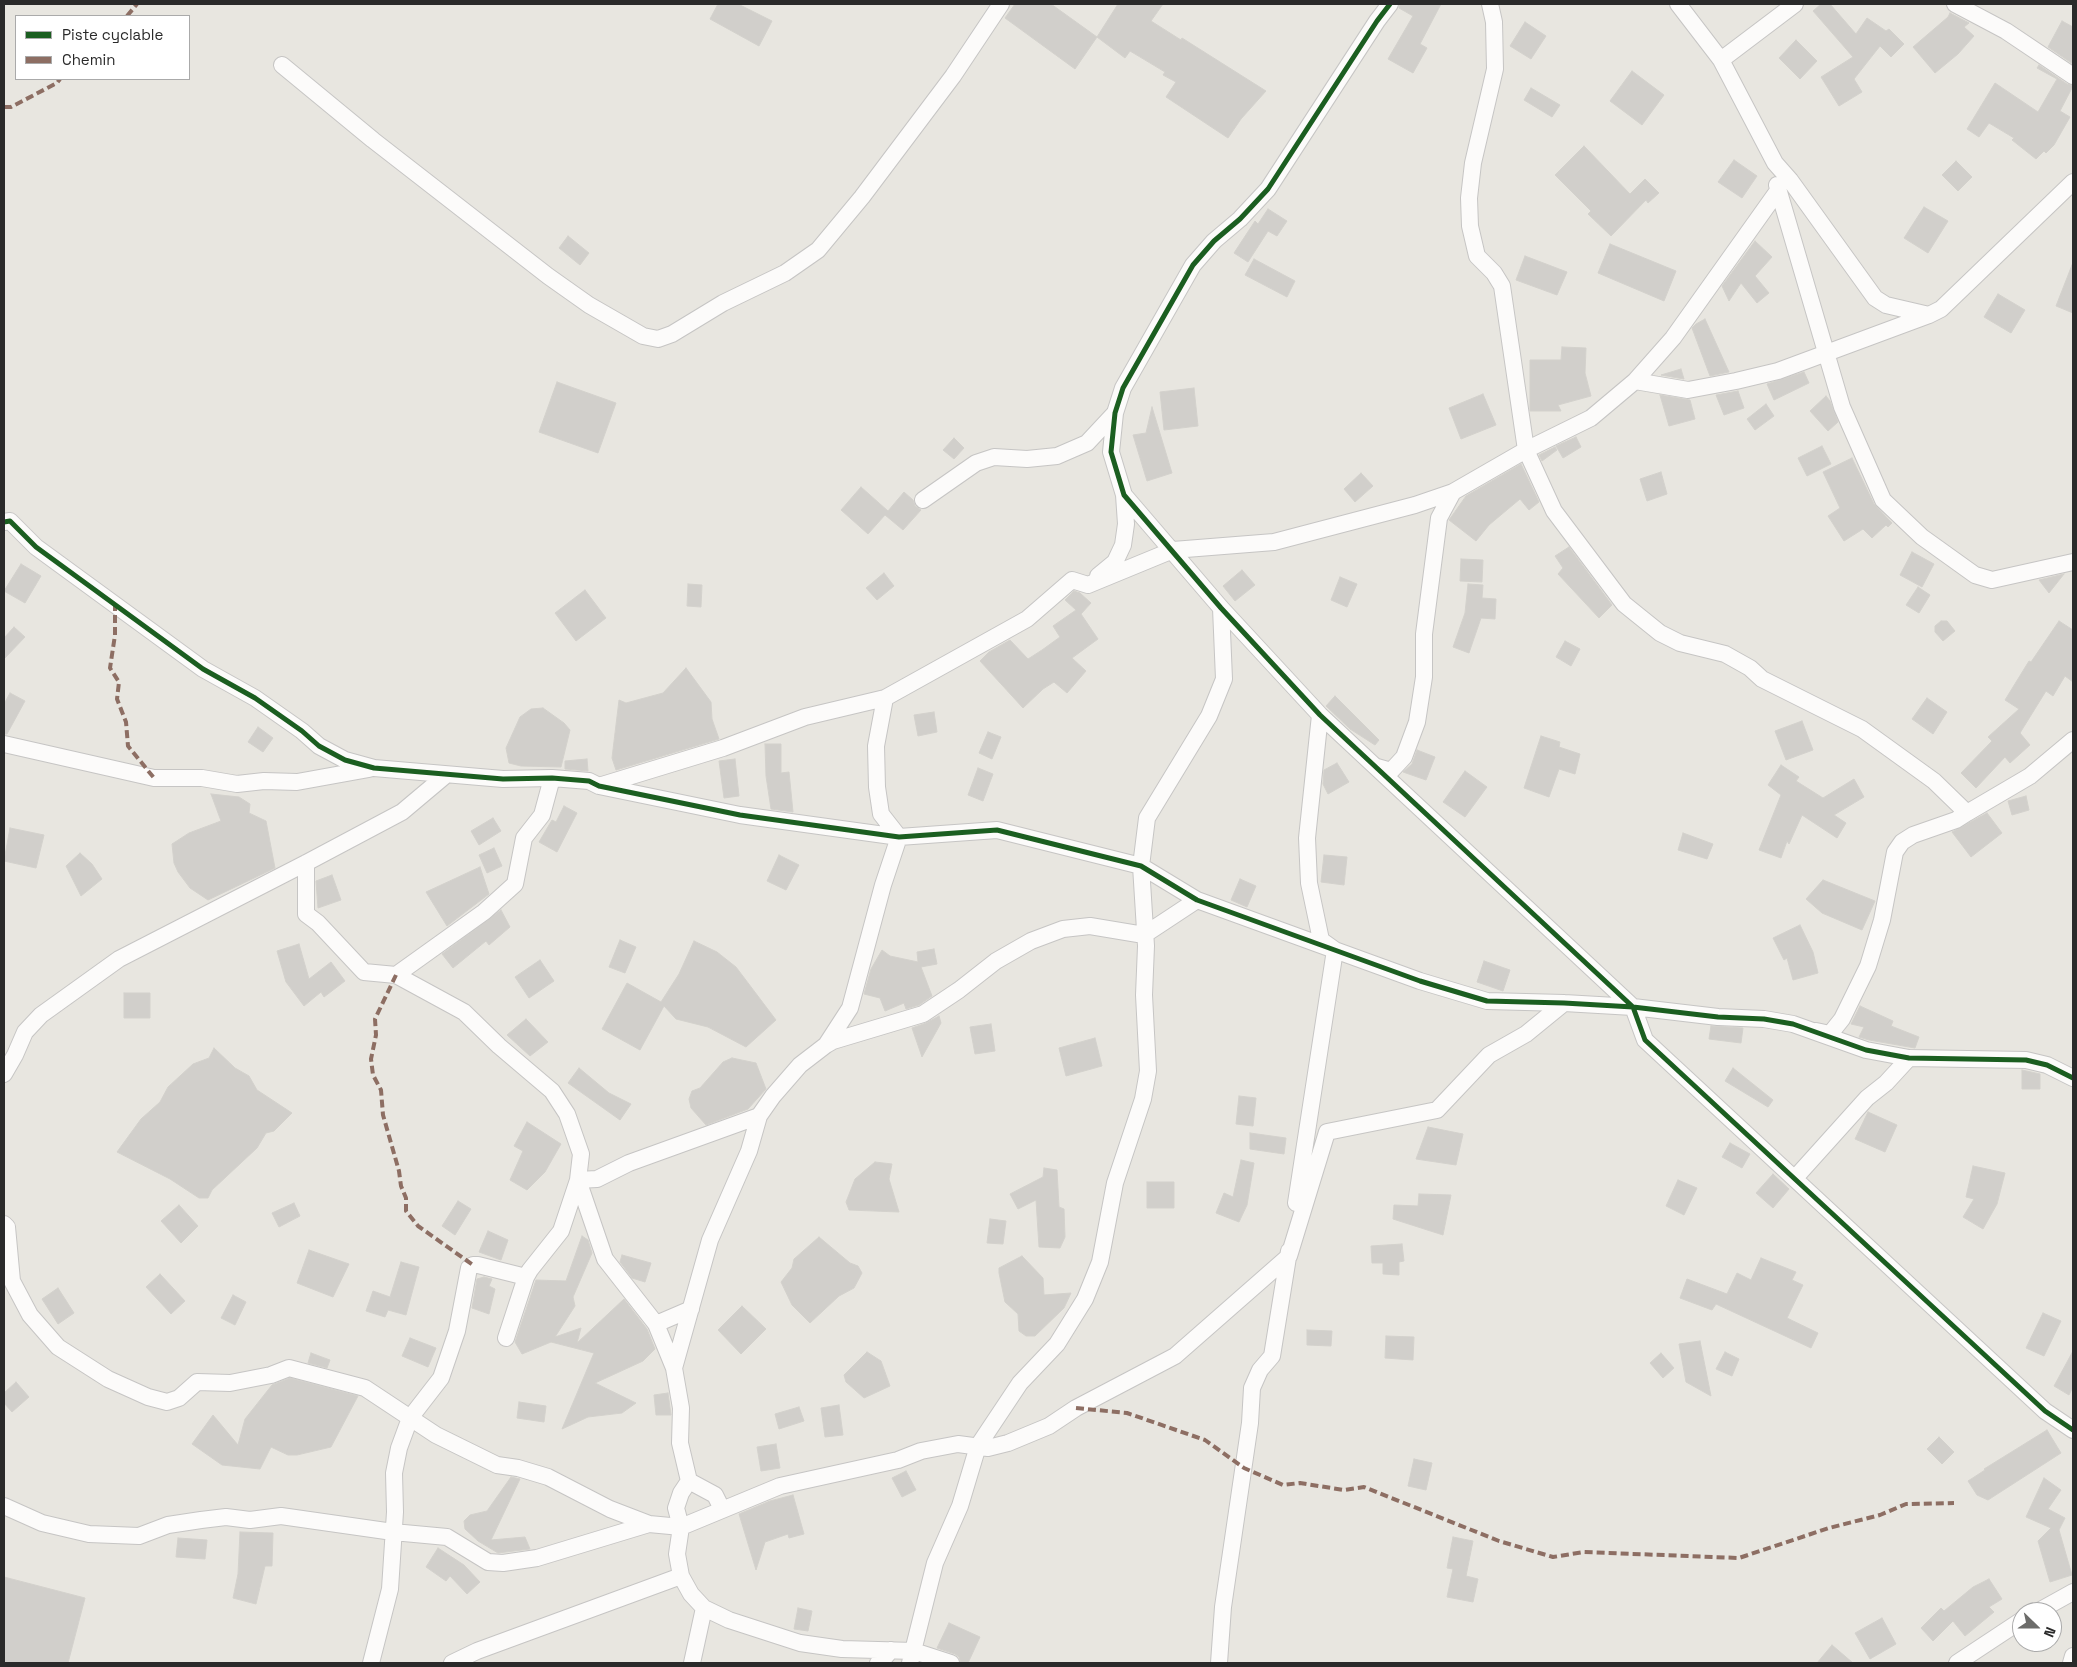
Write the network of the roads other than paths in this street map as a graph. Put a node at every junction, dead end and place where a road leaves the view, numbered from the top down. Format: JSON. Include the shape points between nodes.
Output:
{"nodes":[{"id":1,"x":1001,"y":4,"type":"edge"},
{"id":2,"x":1390,"y":4,"type":"edge"},
{"id":3,"x":1490,"y":4,"type":"edge"},
{"id":4,"x":1678,"y":4,"type":"edge"},
{"id":5,"x":1796,"y":4,"type":"edge"},
{"id":6,"x":1955,"y":4,"type":"edge"},
{"id":7,"x":1721,"y":60,"type":"junction"},
{"id":8,"x":282,"y":65,"type":"dead end"},
{"id":9,"x":2073,"y":76,"type":"edge"},
{"id":10,"x":1775,"y":163,"type":"junction"},
{"id":11,"x":2073,"y":182,"type":"edge"},
{"id":12,"x":1777,"y":192,"type":"junction"},
{"id":13,"x":1929,"y":315,"type":"junction"},
{"id":14,"x":1825,"y":354,"type":"junction"},
{"id":15,"x":1634,"y":382,"type":"junction"},
{"id":16,"x":1115,"y":413,"type":"junction"},
{"id":17,"x":1526,"y":450,"type":"junction"},
{"id":18,"x":1453,"y":492,"type":"junction"},
{"id":19,"x":1124,"y":495,"type":"junction"},
{"id":20,"x":923,"y":500,"type":"dead end"},
{"id":21,"x":4,"y":522,"type":"edge"},
{"id":22,"x":1173,"y":550,"type":"junction"},
{"id":23,"x":2073,"y":562,"type":"edge"},
{"id":24,"x":1088,"y":585,"type":"junction"},
{"id":25,"x":1221,"y":608,"type":"junction"},
{"id":26,"x":884,"y":698,"type":"junction"},
{"id":27,"x":1320,"y":714,"type":"junction"},
{"id":28,"x":2073,"y":740,"type":"edge"},
{"id":29,"x":4,"y":744,"type":"edge"},
{"id":30,"x":1377,"y":767,"type":"junction"},
{"id":31,"x":374,"y":768,"type":"junction"},
{"id":32,"x":446,"y":775,"type":"junction"},
{"id":33,"x":552,"y":778,"type":"junction"},
{"id":34,"x":598,"y":786,"type":"junction"},
{"id":35,"x":1967,"y":813,"type":"junction"},
{"id":36,"x":899,"y":837,"type":"junction"},
{"id":37,"x":306,"y":864,"type":"junction"},
{"id":38,"x":1141,"y":866,"type":"junction"},
{"id":39,"x":1197,"y":900,"type":"junction"},
{"id":40,"x":1144,"y":935,"type":"junction"},
{"id":41,"x":1335,"y":950,"type":"junction"},
{"id":42,"x":396,"y":975,"type":"junction"},
{"id":43,"x":1564,"y":1003,"type":"junction"},
{"id":44,"x":1633,"y":1007,"type":"junction"},
{"id":45,"x":1811,"y":1030,"type":"junction"},
{"id":46,"x":826,"y":1045,"type":"junction"},
{"id":47,"x":1909,"y":1058,"type":"junction"},
{"id":48,"x":4,"y":1074,"type":"edge"},
{"id":49,"x":2073,"y":1078,"type":"edge"},
{"id":50,"x":759,"y":1116,"type":"junction"},
{"id":51,"x":1794,"y":1178,"type":"junction"},
{"id":52,"x":578,"y":1180,"type":"junction"},
{"id":53,"x":4,"y":1224,"type":"edge"},
{"id":54,"x":1289,"y":1256,"type":"junction"},
{"id":55,"x":526,"y":1278,"type":"junction"},
{"id":56,"x":691,"y":1309,"type":"junction"},
{"id":57,"x":656,"y":1324,"type":"junction"},
{"id":58,"x":506,"y":1338,"type":"dead end"},
{"id":59,"x":674,"y":1368,"type":"junction"},
{"id":60,"x":410,"y":1418,"type":"junction"},
{"id":61,"x":2073,"y":1430,"type":"edge"},
{"id":62,"x":978,"y":1446,"type":"junction"},
{"id":63,"x":689,"y":1481,"type":"junction"},
{"id":64,"x":4,"y":1506,"type":"edge"},
{"id":65,"x":722,"y":1509,"type":"junction"},
{"id":66,"x":649,"y":1524,"type":"junction"},
{"id":67,"x":681,"y":1527,"type":"junction"},
{"id":68,"x":394,"y":1532,"type":"junction"},
{"id":69,"x":681,"y":1576,"type":"junction"},
{"id":70,"x":2073,"y":1592,"type":"edge"},
{"id":71,"x":2055,"y":1602,"type":"edge"},
{"id":72,"x":704,"y":1608,"type":"junction"},
{"id":73,"x":2012,"y":1627,"type":"edge"},
{"id":74,"x":891,"y":1650,"type":"junction"},
{"id":75,"x":2073,"y":1656,"type":"edge"},
{"id":76,"x":912,"y":1657,"type":"edge"},
{"id":77,"x":371,"y":1663,"type":"edge"},
{"id":78,"x":452,"y":1663,"type":"edge"},
{"id":79,"x":692,"y":1663,"type":"edge"},
{"id":80,"x":878,"y":1663,"type":"edge"},
{"id":81,"x":951,"y":1663,"type":"edge"},
{"id":82,"x":1219,"y":1663,"type":"edge"},
{"id":83,"x":1957,"y":1663,"type":"edge"},
{"id":84,"x":2071,"y":1663,"type":"edge"}],
"edges":[{"from":1,"to":8,"type":"street","via":[[953,76],[818,250],[785,273],[658,339],[643,336],[589,305],[548,276]]},
{"from":2,"to":16,"type":"street","via":[[1268,189],[1193,265],[1124,388]]},
{"from":3,"to":17,"type":"street","via":[[1494,22],[1495,69],[1473,163],[1470,226],[1477,256],[1502,286]]},
{"from":4,"to":7,"type":"street"},
{"from":5,"to":7,"type":"street"},
{"from":6,"to":9,"type":"street","via":[[2006,32]]},
{"from":7,"to":10,"type":"street"},
{"from":10,"to":12,"type":"street"},
{"from":10,"to":13,"type":"street","via":[[1875,298],[1886,305]]},
{"from":11,"to":13,"type":"street","via":[[1941,309]]},
{"from":12,"to":14,"type":"street"},
{"from":12,"to":15,"type":"street","via":[[1673,338]]},
{"from":13,"to":14,"type":"street"},
{"from":14,"to":15,"type":"street","via":[[1778,371],[1709,387],[1688,390]]},
{"from":14,"to":23,"type":"street","via":[[1842,407],[1883,500],[1922,538],[1974,575],[1992,580]]},
{"from":15,"to":17,"type":"street","via":[[1590,418]]},
{"from":16,"to":19,"type":"street","via":[[1111,452]]},
{"from":16,"to":20,"type":"street","via":[[1087,443],[1057,456],[1027,459],[994,457],[976,463]]},
{"from":17,"to":18,"type":"street"},
{"from":17,"to":35,"type":"street","via":[[1554,510],[1624,604],[1660,633],[1680,643],[1725,654],[1762,679],[1862,729],[1934,781]]},
{"from":18,"to":22,"type":"street","via":[[1274,542]]},
{"from":18,"to":30,"type":"street","via":[[1439,518],[1424,634],[1424,677],[1416,722],[1404,757],[1391,771]]},
{"from":19,"to":22,"type":"street"},
{"from":19,"to":24,"type":"street","via":[[1126,524],[1123,545],[1115,562]]},
{"from":21,"to":31,"type":"street","via":[[10,521],[36,547],[203,669],[255,698],[319,746],[345,760]]},
{"from":22,"to":24,"type":"street"},
{"from":22,"to":25,"type":"street"},
{"from":24,"to":26,"type":"street","via":[[1072,580],[1027,619]]},
{"from":25,"to":27,"type":"street"},
{"from":25,"to":38,"type":"street","via":[[1224,679],[1208,716],[1147,818]]},
{"from":26,"to":34,"type":"street","via":[[805,717],[722,748]]},
{"from":26,"to":36,"type":"street","via":[[876,746],[877,787],[881,814]]},
{"from":27,"to":30,"type":"street"},
{"from":27,"to":41,"type":"street","via":[[1307,838],[1310,884],[1321,940]]},
{"from":28,"to":35,"type":"street","via":[[2030,776]]},
{"from":29,"to":31,"type":"street","via":[[154,778],[202,778],[237,784],[297,782]]},
{"from":30,"to":44,"type":"street"},
{"from":31,"to":32,"type":"street"},
{"from":32,"to":33,"type":"street"},
{"from":32,"to":37,"type":"street","via":[[402,812]]},
{"from":33,"to":34,"type":"street","via":[[590,781]]},
{"from":33,"to":42,"type":"street","via":[[542,815],[524,838],[515,884],[484,912]]},
{"from":34,"to":36,"type":"street","via":[[740,815]]},
{"from":35,"to":45,"type":"street","via":[[1902,842],[1895,852],[1882,920],[1864,975],[1842,1019],[1830,1034]]},
{"from":36,"to":38,"type":"street","via":[[997,830]]},
{"from":36,"to":46,"type":"street","via":[[880,894],[850,1008]]},
{"from":37,"to":42,"type":"street","via":[[306,914],[364,972]]},
{"from":37,"to":48,"type":"street","via":[[119,959],[41,1014],[25,1032]]},
{"from":38,"to":39,"type":"street"},
{"from":38,"to":40,"type":"street"},
{"from":39,"to":40,"type":"street"},
{"from":39,"to":41,"type":"street"},
{"from":40,"to":46,"type":"street","via":[[1090,926],[1063,929],[1031,941],[996,961],[923,1014]]},
{"from":40,"to":62,"type":"street","via":[[1148,1071],[1143,1099],[1115,1182],[1100,1262],[1085,1299],[1057,1344],[1020,1383]]},
{"from":41,"to":43,"type":"street","via":[[1487,1001]]},
{"from":41,"to":54,"type":"street"},
{"from":42,"to":52,"type":"street","via":[[464,1012],[552,1091],[567,1114],[581,1154]]},
{"from":43,"to":44,"type":"street"},
{"from":43,"to":54,"type":"street","via":[[1526,1034],[1489,1055],[1437,1110],[1327,1132]]},
{"from":44,"to":45,"type":"street","via":[[1718,1018],[1764,1019]]},
{"from":44,"to":51,"type":"street","via":[[1645,1040]]},
{"from":45,"to":47,"type":"street","via":[[1866,1050]]},
{"from":46,"to":50,"type":"street","via":[[800,1065]]},
{"from":47,"to":49,"type":"street","via":[[2026,1060],[2047,1065]]},
{"from":47,"to":51,"type":"street","via":[[1867,1098]]},
{"from":50,"to":52,"type":"street","via":[[629,1163],[597,1178]]},
{"from":50,"to":56,"type":"street","via":[[749,1151],[710,1240]]},
{"from":51,"to":61,"type":"street","via":[[2045,1411]]},
{"from":52,"to":55,"type":"street","via":[[561,1231]]},
{"from":52,"to":57,"type":"street","via":[[605,1259]]},
{"from":53,"to":60,"type":"street","via":[[12,1281],[30,1315],[58,1347],[108,1380],[168,1402],[179,1398],[197,1382],[230,1382],[271,1375],[289,1368],[365,1388]]},
{"from":54,"to":62,"type":"street","via":[[1175,1356],[1076,1408],[1050,1426],[1008,1444],[988,1448]]},
{"from":54,"to":82,"type":"street","via":[[1272,1356],[1260,1370],[1252,1388],[1250,1423],[1222,1607]]},
{"from":55,"to":58,"type":"street"},
{"from":55,"to":60,"type":"street","via":[[478,1265],[469,1268],[457,1330],[441,1378]]},
{"from":56,"to":57,"type":"street"},
{"from":56,"to":59,"type":"street"},
{"from":57,"to":59,"type":"street"},
{"from":59,"to":63,"type":"street","via":[[681,1408],[680,1443]]},
{"from":60,"to":66,"type":"street","via":[[436,1435],[497,1465],[548,1477]]},
{"from":60,"to":68,"type":"street","via":[[394,1473]]},
{"from":62,"to":65,"type":"street","via":[[958,1444],[922,1451],[898,1460],[780,1486]]},
{"from":62,"to":76,"type":"street","via":[[960,1506],[935,1563]]},
{"from":63,"to":65,"type":"street","via":[[716,1496]]},
{"from":63,"to":67,"type":"street","via":[[680,1493],[676,1508]]},
{"from":64,"to":68,"type":"street","via":[[42,1523],[89,1534],[138,1536],[168,1524],[226,1517],[250,1520],[281,1516]]},
{"from":65,"to":67,"type":"street"},
{"from":66,"to":67,"type":"street"},
{"from":66,"to":68,"type":"street","via":[[536,1558],[503,1564],[488,1562],[447,1537]]},
{"from":67,"to":69,"type":"street","via":[[677,1554]]},
{"from":68,"to":77,"type":"street","via":[[390,1589]]},
{"from":69,"to":72,"type":"street"},
{"from":69,"to":78,"type":"street"},
{"from":70,"to":71,"type":"street"},
{"from":72,"to":74,"type":"street","via":[[729,1620],[800,1643],[842,1649]]},
{"from":72,"to":79,"type":"street"},
{"from":73,"to":83,"type":"street"},
{"from":74,"to":76,"type":"street"},
{"from":74,"to":80,"type":"street"},
{"from":75,"to":84,"type":"street"},
{"from":76,"to":81,"type":"street"}]}
